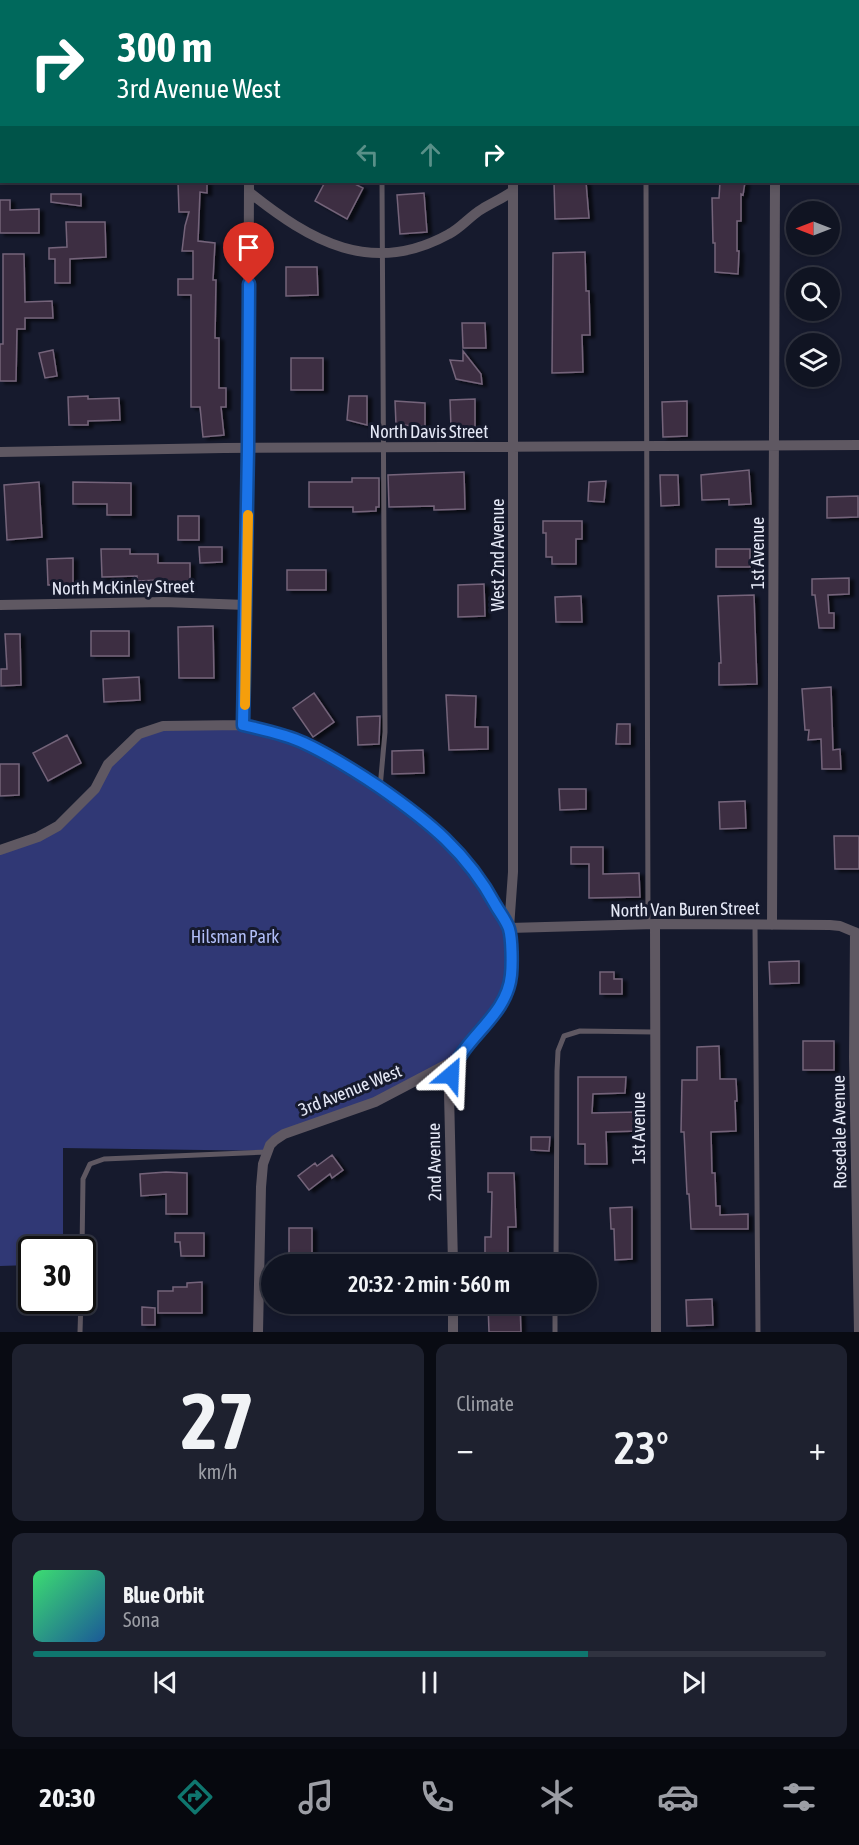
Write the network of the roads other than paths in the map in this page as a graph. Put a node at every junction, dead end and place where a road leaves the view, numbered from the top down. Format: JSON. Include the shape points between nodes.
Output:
{"nodes":[{"id":1,"x":382,"y":183,"type":"edge"},
{"id":2,"x":646,"y":183,"type":"edge"},
{"id":3,"x":775,"y":183,"type":"edge"},
{"id":4,"x":513,"y":186,"type":"edge"},
{"id":5,"x":249,"y":187,"type":"edge"},
{"id":6,"x":382,"y":253,"type":"junction"},
{"id":7,"x":859,"y":445,"type":"edge"},
{"id":8,"x":648,"y":446,"type":"junction"},
{"id":9,"x":774,"y":446,"type":"junction"},
{"id":10,"x":514,"y":447,"type":"junction"},
{"id":11,"x":248,"y":448,"type":"junction"},
{"id":12,"x":382,"y":448,"type":"junction"},
{"id":13,"x":0,"y":452,"type":"edge"},
{"id":14,"x":0,"y":605,"type":"edge"},
{"id":15,"x":246,"y":605,"type":"junction"},
{"id":16,"x":243,"y":725,"type":"junction"},
{"id":17,"x":380,"y":788,"type":"junction"},
{"id":18,"x":0,"y":850,"type":"edge"},
{"id":19,"x":652,"y":925,"type":"junction"},
{"id":20,"x":755,"y":925,"type":"junction"},
{"id":21,"x":772,"y":925,"type":"junction"},
{"id":22,"x":509,"y":928,"type":"junction"},
{"id":23,"x":857,"y":933,"type":"edge"},
{"id":24,"x":654,"y":1032,"type":"junction"},
{"id":25,"x":457,"y":1059,"type":"junction"},
{"id":26,"x":267,"y":1152,"type":"junction"},
{"id":27,"x":82,"y":1236,"type":"edge"},
{"id":28,"x":453,"y":1254,"type":"edge"},
{"id":29,"x":555,"y":1254,"type":"edge"},
{"id":30,"x":81,"y":1314,"type":"edge"},
{"id":31,"x":453,"y":1314,"type":"edge"},
{"id":32,"x":555,"y":1314,"type":"edge"},
{"id":33,"x":80,"y":1332,"type":"edge"},
{"id":34,"x":258,"y":1332,"type":"edge"},
{"id":35,"x":453,"y":1332,"type":"edge"},
{"id":36,"x":555,"y":1332,"type":"edge"},
{"id":37,"x":656,"y":1332,"type":"edge"},
{"id":38,"x":758,"y":1332,"type":"edge"},
{"id":39,"x":859,"y":1332,"type":"edge"}],
"edges":[{"from":1,"to":6,"type":"lane"},
{"from":2,"to":8,"type":"lane"},
{"from":3,"to":9,"type":"street","name":"1st Avenue"},
{"from":4,"to":6,"type":"street","via":[[450,234]]},
{"from":4,"to":10,"type":"street","name":"West 2nd Avenue"},
{"from":5,"to":6,"type":"street","via":[[273,212],[309,235],[362,252]]},
{"from":5,"to":11,"type":"street"},
{"from":6,"to":12,"type":"lane"},
{"from":7,"to":9,"type":"street","name":"North Davis Street"},
{"from":8,"to":9,"type":"street","name":"North Davis Street"},
{"from":8,"to":10,"type":"street","name":"North Davis Street"},
{"from":8,"to":19,"type":"lane"},
{"from":9,"to":21,"type":"street","name":"1st Avenue"},
{"from":10,"to":12,"type":"street","name":"North Davis Street"},
{"from":10,"to":22,"type":"street","name":"West 2nd Avenue","via":[[513,860]]},
{"from":11,"to":12,"type":"street","name":"North Davis Street"},
{"from":11,"to":13,"type":"street","name":"North Davis Street"},
{"from":11,"to":15,"type":"street"},
{"from":12,"to":17,"type":"lane","via":[[385,732]]},
{"from":14,"to":15,"type":"street","name":"North McKinley Street"},
{"from":15,"to":16,"type":"street"},
{"from":16,"to":17,"type":"street","name":"3rd Avenue West","via":[[302,742]]},
{"from":16,"to":18,"type":"street","via":[[163,726],[139,734],[108,764],[94,789],[58,826]]},
{"from":17,"to":22,"type":"street","name":"3rd Avenue West","via":[[450,842],[471,867]]},
{"from":19,"to":20,"type":"street","name":"North Van Buren Street"},
{"from":19,"to":22,"type":"street","name":"North Van Buren Street"},
{"from":19,"to":24,"type":"street","name":"1st Avenue"},
{"from":20,"to":21,"type":"street","name":"North Van Buren Street"},
{"from":20,"to":38,"type":"lane"},
{"from":21,"to":23,"type":"street","name":"North Van Buren Street","via":[[830,925]]},
{"from":22,"to":25,"type":"street","name":"3rd Avenue West","via":[[511,976],[503,1003]]},
{"from":23,"to":39,"type":"street","name":"Rosedale Avenue","via":[[854,1059]]},
{"from":24,"to":29,"type":"lane","via":[[580,1031],[564,1036],[557,1071]]},
{"from":24,"to":37,"type":"street","name":"1st Avenue"},
{"from":25,"to":26,"type":"street","name":"3rd Avenue West","via":[[375,1102],[284,1134]]},
{"from":25,"to":28,"type":"street","name":"2nd Avenue","via":[[449,1093]]},
{"from":26,"to":27,"type":"lane","via":[[104,1158],[90,1164],[83,1179]]},
{"from":26,"to":34,"type":"street","via":[[261,1187]]},
{"from":30,"to":33,"type":"lane"},
{"from":31,"to":35,"type":"street"},
{"from":32,"to":36,"type":"lane"}]}
